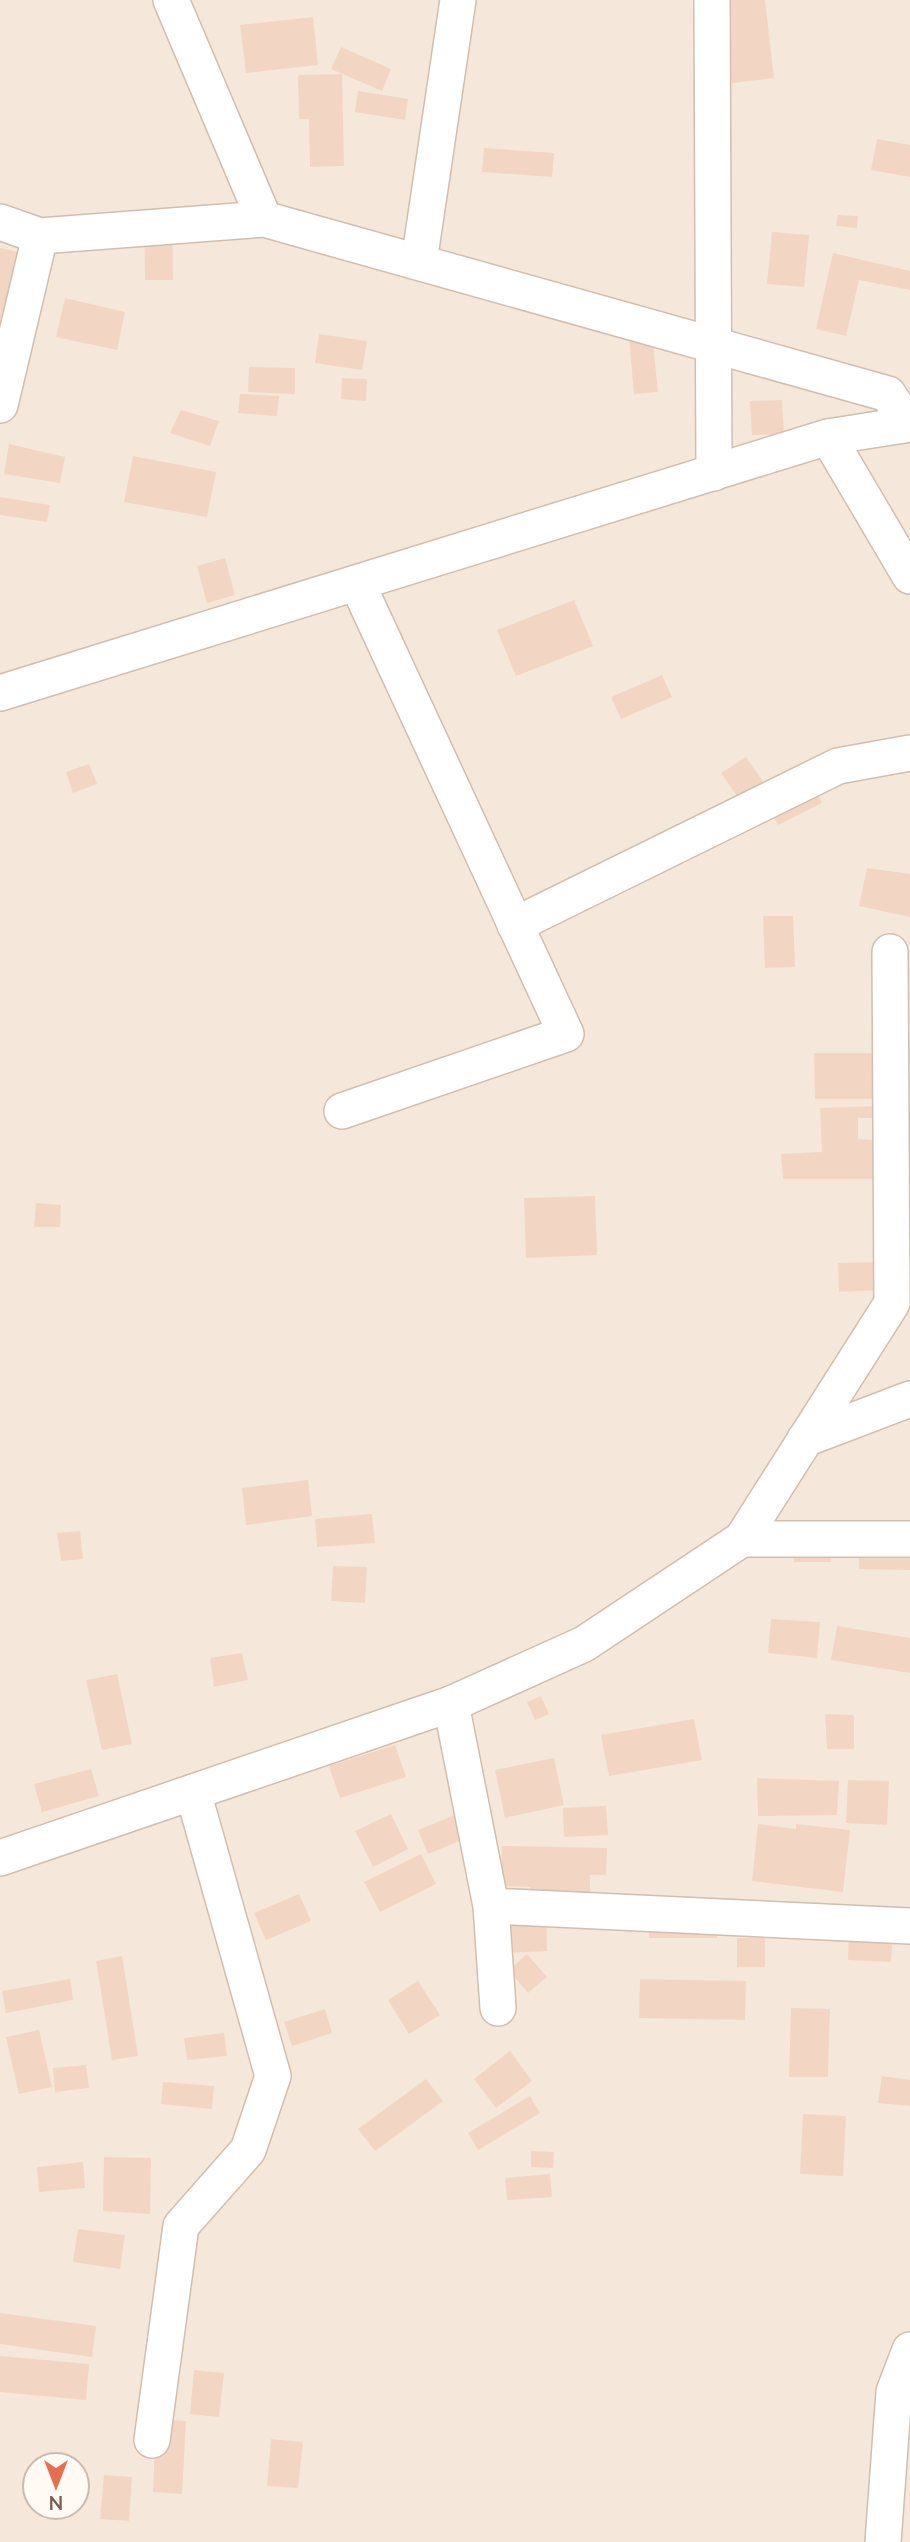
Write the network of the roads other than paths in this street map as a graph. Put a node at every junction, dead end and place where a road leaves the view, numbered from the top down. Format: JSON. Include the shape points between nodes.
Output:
{"nodes":[{"id":1,"x":171,"y":0,"type":"edge"},
{"id":2,"x":458,"y":0,"type":"edge"},
{"id":3,"x":712,"y":0,"type":"edge"},
{"id":4,"x":264,"y":219,"type":"junction"},
{"id":5,"x":0,"y":222,"type":"edge"},
{"id":6,"x":40,"y":236,"type":"junction"},
{"id":7,"x":419,"y":262,"type":"junction"},
{"id":8,"x":713,"y":345,"type":"junction"},
{"id":9,"x":0,"y":405,"type":"edge"},
{"id":10,"x":909,"y":424,"type":"edge"},
{"id":11,"x":828,"y":437,"type":"junction"},
{"id":12,"x":714,"y":473,"type":"junction"},
{"id":13,"x":910,"y":576,"type":"edge"},
{"id":14,"x":357,"y":583,"type":"junction"},
{"id":15,"x":0,"y":693,"type":"edge"},
{"id":16,"x":910,"y":753,"type":"edge"},
{"id":17,"x":515,"y":925,"type":"junction"},
{"id":18,"x":890,"y":951,"type":"dead end"},
{"id":19,"x":342,"y":1111,"type":"dead end"},
{"id":20,"x":910,"y":1399,"type":"edge"},
{"id":21,"x":805,"y":1439,"type":"junction"},
{"id":22,"x":742,"y":1539,"type":"junction"},
{"id":23,"x":910,"y":1539,"type":"edge"},
{"id":24,"x":451,"y":1704,"type":"junction"},
{"id":25,"x":193,"y":1792,"type":"junction"},
{"id":26,"x":0,"y":1858,"type":"edge"},
{"id":27,"x":491,"y":1906,"type":"junction"},
{"id":28,"x":910,"y":1926,"type":"edge"},
{"id":29,"x":498,"y":2008,"type":"dead end"},
{"id":30,"x":910,"y":2350,"type":"edge"},
{"id":31,"x":152,"y":2440,"type":"dead end"},
{"id":32,"x":892,"y":2536,"type":"edge"}],
"edges":[{"from":1,"to":4,"type":"street"},
{"from":2,"to":7,"type":"street"},
{"from":3,"to":8,"type":"street"},
{"from":4,"to":6,"type":"street"},
{"from":4,"to":7,"type":"street"},
{"from":5,"to":6,"type":"street"},
{"from":6,"to":9,"type":"street"},
{"from":7,"to":8,"type":"street"},
{"from":8,"to":10,"type":"street","via":[[888,394]]},
{"from":8,"to":12,"type":"street"},
{"from":10,"to":11,"type":"street"},
{"from":11,"to":12,"type":"street"},
{"from":11,"to":13,"type":"street"},
{"from":12,"to":14,"type":"street"},
{"from":14,"to":15,"type":"street"},
{"from":14,"to":17,"type":"street"},
{"from":16,"to":17,"type":"street","via":[[838,766]]},
{"from":17,"to":19,"type":"street","via":[[566,1034]]},
{"from":18,"to":21,"type":"street","via":[[892,1303]]},
{"from":20,"to":21,"type":"street"},
{"from":21,"to":22,"type":"street"},
{"from":22,"to":23,"type":"street"},
{"from":22,"to":24,"type":"street","via":[[583,1644]]},
{"from":24,"to":25,"type":"street"},
{"from":24,"to":27,"type":"street"},
{"from":25,"to":26,"type":"street"},
{"from":25,"to":31,"type":"street","via":[[273,2076],[248,2150],[181,2226]]},
{"from":27,"to":28,"type":"street"},
{"from":27,"to":29,"type":"street"},
{"from":30,"to":32,"type":"street","via":[[894,2392]]}]}
